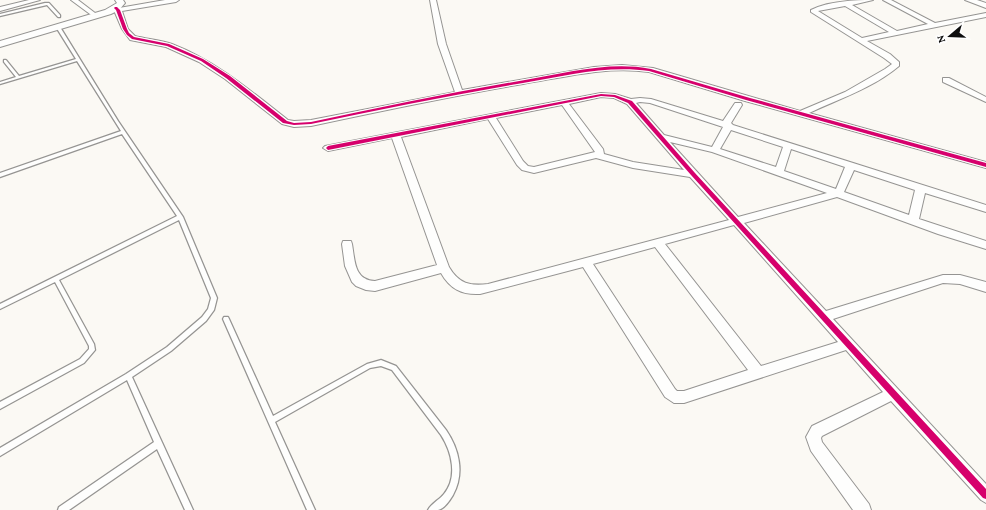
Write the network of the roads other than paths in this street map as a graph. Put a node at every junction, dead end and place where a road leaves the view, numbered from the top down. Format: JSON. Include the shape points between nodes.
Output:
{"nodes":[{"id":1,"x":37,"y":0,"type":"edge"},
{"id":2,"x":74,"y":0,"type":"edge"},
{"id":3,"x":119,"y":0,"type":"edge"},
{"id":4,"x":176,"y":0,"type":"edge"},
{"id":5,"x":433,"y":0,"type":"edge"},
{"id":6,"x":870,"y":0,"type":"edge"},
{"id":7,"x":886,"y":0,"type":"edge"},
{"id":8,"x":969,"y":0,"type":"edge"},
{"id":9,"x":978,"y":0,"type":"edge"},
{"id":10,"x":986,"y":3,"type":"edge"},
{"id":11,"x":846,"y":4,"type":"junction"},
{"id":12,"x":986,"y":6,"type":"edge"},
{"id":13,"x":0,"y":10,"type":"edge"},
{"id":14,"x":108,"y":12,"type":"junction"},
{"id":15,"x":0,"y":16,"type":"edge"},
{"id":16,"x":59,"y":16,"type":"dead end"},
{"id":17,"x":986,"y":16,"type":"edge"},
{"id":18,"x":934,"y":25,"type":"junction"},
{"id":19,"x":58,"y":27,"type":"junction"},
{"id":20,"x":896,"y":33,"type":"junction"},
{"id":21,"x":860,"y":40,"type":"junction"},
{"id":22,"x":0,"y":44,"type":"edge"},
{"id":23,"x":78,"y":59,"type":"junction"},
{"id":24,"x":5,"y":61,"type":"dead end"},
{"id":25,"x":18,"y":77,"type":"junction"},
{"id":26,"x":946,"y":80,"type":"dead end"},
{"id":27,"x":0,"y":83,"type":"edge"},
{"id":28,"x":459,"y":92,"type":"junction"},
{"id":29,"x":986,"y":100,"type":"edge"},
{"id":30,"x":564,"y":102,"type":"junction"},
{"id":31,"x":630,"y":102,"type":"junction"},
{"id":32,"x":738,"y":105,"type":"dead end"},
{"id":33,"x":802,"y":113,"type":"junction"},
{"id":34,"x":491,"y":117,"type":"junction"},
{"id":35,"x":728,"y":125,"type":"junction"},
{"id":36,"x":123,"y":132,"type":"junction"},
{"id":37,"x":396,"y":136,"type":"junction"},
{"id":38,"x":660,"y":137,"type":"junction"},
{"id":39,"x":788,"y":144,"type":"junction"},
{"id":40,"x":328,"y":148,"type":"dead end"},
{"id":41,"x":715,"y":150,"type":"junction"},
{"id":42,"x":597,"y":155,"type":"junction"},
{"id":43,"x":851,"y":165,"type":"junction"},
{"id":44,"x":986,"y":165,"type":"edge"},
{"id":45,"x":779,"y":172,"type":"junction"},
{"id":46,"x":693,"y":174,"type":"junction"},
{"id":47,"x":0,"y":175,"type":"edge"},
{"id":48,"x":922,"y":187,"type":"junction"},
{"id":49,"x":839,"y":192,"type":"junction"},
{"id":50,"x":986,"y":209,"type":"edge"},
{"id":51,"x":180,"y":217,"type":"junction"},
{"id":52,"x":912,"y":220,"type":"junction"},
{"id":53,"x":737,"y":221,"type":"junction"},
{"id":54,"x":658,"y":243,"type":"junction"},
{"id":55,"x":347,"y":244,"type":"dead end"},
{"id":56,"x":986,"y":245,"type":"edge"},
{"id":57,"x":586,"y":263,"type":"junction"},
{"id":58,"x":444,"y":268,"type":"junction"},
{"id":59,"x":56,"y":279,"type":"junction"},
{"id":60,"x":986,"y":286,"type":"edge"},
{"id":61,"x":0,"y":307,"type":"edge"},
{"id":62,"x":824,"y":316,"type":"junction"},
{"id":63,"x":226,"y":319,"type":"dead end"},
{"id":64,"x":848,"y":344,"type":"junction"},
{"id":65,"x":758,"y":373,"type":"junction"},
{"id":66,"x":128,"y":376,"type":"junction"},
{"id":67,"x":894,"y":393,"type":"junction"},
{"id":68,"x":0,"y":406,"type":"edge"},
{"id":69,"x":272,"y":420,"type":"junction"},
{"id":70,"x":158,"y":444,"type":"junction"},
{"id":71,"x":0,"y":452,"type":"edge"},
{"id":72,"x":986,"y":495,"type":"edge"},
{"id":73,"x":62,"y":510,"type":"edge"},
{"id":74,"x":189,"y":510,"type":"edge"},
{"id":75,"x":311,"y":510,"type":"edge"},
{"id":76,"x":432,"y":510,"type":"edge"},
{"id":77,"x":863,"y":510,"type":"edge"}],
"edges":[{"from":1,"to":13,"type":"street"},
{"from":2,"to":14,"type":"street"},
{"from":3,"to":14,"type":"street","via":[[120,5]]},
{"from":4,"to":14,"type":"street"},
{"from":5,"to":28,"type":"street","via":[[442,44]]},
{"from":6,"to":11,"type":"street"},
{"from":7,"to":18,"type":"street"},
{"from":8,"to":12,"type":"street"},
{"from":9,"to":10,"type":"street"},
{"from":11,"to":20,"type":"street"},
{"from":11,"to":21,"type":"street","via":[[813,11]]},
{"from":14,"to":19,"type":"street"},
{"from":14,"to":28,"type":"street","via":[[133,38],[168,45],[207,63],[288,123],[311,123]]},
{"from":15,"to":16,"type":"lane","via":[[45,4]]},
{"from":17,"to":18,"type":"street"},
{"from":18,"to":20,"type":"street"},
{"from":19,"to":22,"type":"street"},
{"from":19,"to":23,"type":"lane"},
{"from":20,"to":21,"type":"street"},
{"from":21,"to":33,"type":"street","via":[[896,64],[848,94]]},
{"from":23,"to":25,"type":"lane"},
{"from":23,"to":36,"type":"lane"},
{"from":24,"to":25,"type":"lane"},
{"from":25,"to":27,"type":"lane"},
{"from":26,"to":29,"type":"street"},
{"from":28,"to":33,"type":"street","via":[[590,70],[637,67]]},
{"from":30,"to":31,"type":"street","via":[[601,95],[615,96]]},
{"from":30,"to":34,"type":"street"},
{"from":30,"to":42,"type":"street","via":[[600,152]]},
{"from":31,"to":35,"type":"street","via":[[650,100]]},
{"from":31,"to":38,"type":"street"},
{"from":32,"to":35,"type":"street"},
{"from":33,"to":44,"type":"street"},
{"from":34,"to":37,"type":"street"},
{"from":34,"to":42,"type":"street","via":[[520,163],[529,169]]},
{"from":35,"to":39,"type":"street"},
{"from":35,"to":41,"type":"street"},
{"from":36,"to":47,"type":"lane"},
{"from":36,"to":51,"type":"lane"},
{"from":37,"to":40,"type":"street"},
{"from":37,"to":58,"type":"street"},
{"from":38,"to":41,"type":"street"},
{"from":38,"to":46,"type":"street"},
{"from":39,"to":43,"type":"street"},
{"from":39,"to":45,"type":"street"},
{"from":41,"to":45,"type":"street"},
{"from":42,"to":46,"type":"street","via":[[633,165]]},
{"from":43,"to":48,"type":"street"},
{"from":43,"to":49,"type":"street"},
{"from":45,"to":49,"type":"street"},
{"from":46,"to":53,"type":"street"},
{"from":48,"to":50,"type":"street"},
{"from":48,"to":52,"type":"street"},
{"from":49,"to":52,"type":"street"},
{"from":49,"to":53,"type":"street"},
{"from":51,"to":59,"type":"lane"},
{"from":51,"to":66,"type":"lane","via":[[214,298],[213,305],[204,319],[180,341]]},
{"from":52,"to":56,"type":"street"},
{"from":53,"to":54,"type":"street"},
{"from":53,"to":62,"type":"street"},
{"from":54,"to":57,"type":"street"},
{"from":54,"to":65,"type":"street"},
{"from":55,"to":58,"type":"street","via":[[356,280],[366,286],[375,286]]},
{"from":57,"to":58,"type":"street","via":[[475,291],[454,284]]},
{"from":57,"to":65,"type":"street","via":[[674,397],[684,398]]},
{"from":59,"to":61,"type":"lane"},
{"from":59,"to":68,"type":"lane","via":[[92,350],[82,361]]},
{"from":60,"to":62,"type":"street","via":[[951,278],[943,279]]},
{"from":62,"to":64,"type":"street"},
{"from":63,"to":69,"type":"lane"},
{"from":64,"to":65,"type":"street"},
{"from":64,"to":67,"type":"street"},
{"from":66,"to":70,"type":"lane"},
{"from":66,"to":71,"type":"lane"},
{"from":67,"to":72,"type":"street"},
{"from":67,"to":77,"type":"street","via":[[817,431],[814,437],[816,446]]},
{"from":69,"to":75,"type":"lane"},
{"from":69,"to":76,"type":"lane","via":[[369,366],[381,363],[394,368],[448,440],[454,455],[457,475],[452,491]]},
{"from":70,"to":73,"type":"lane"},
{"from":70,"to":74,"type":"lane"}]}
